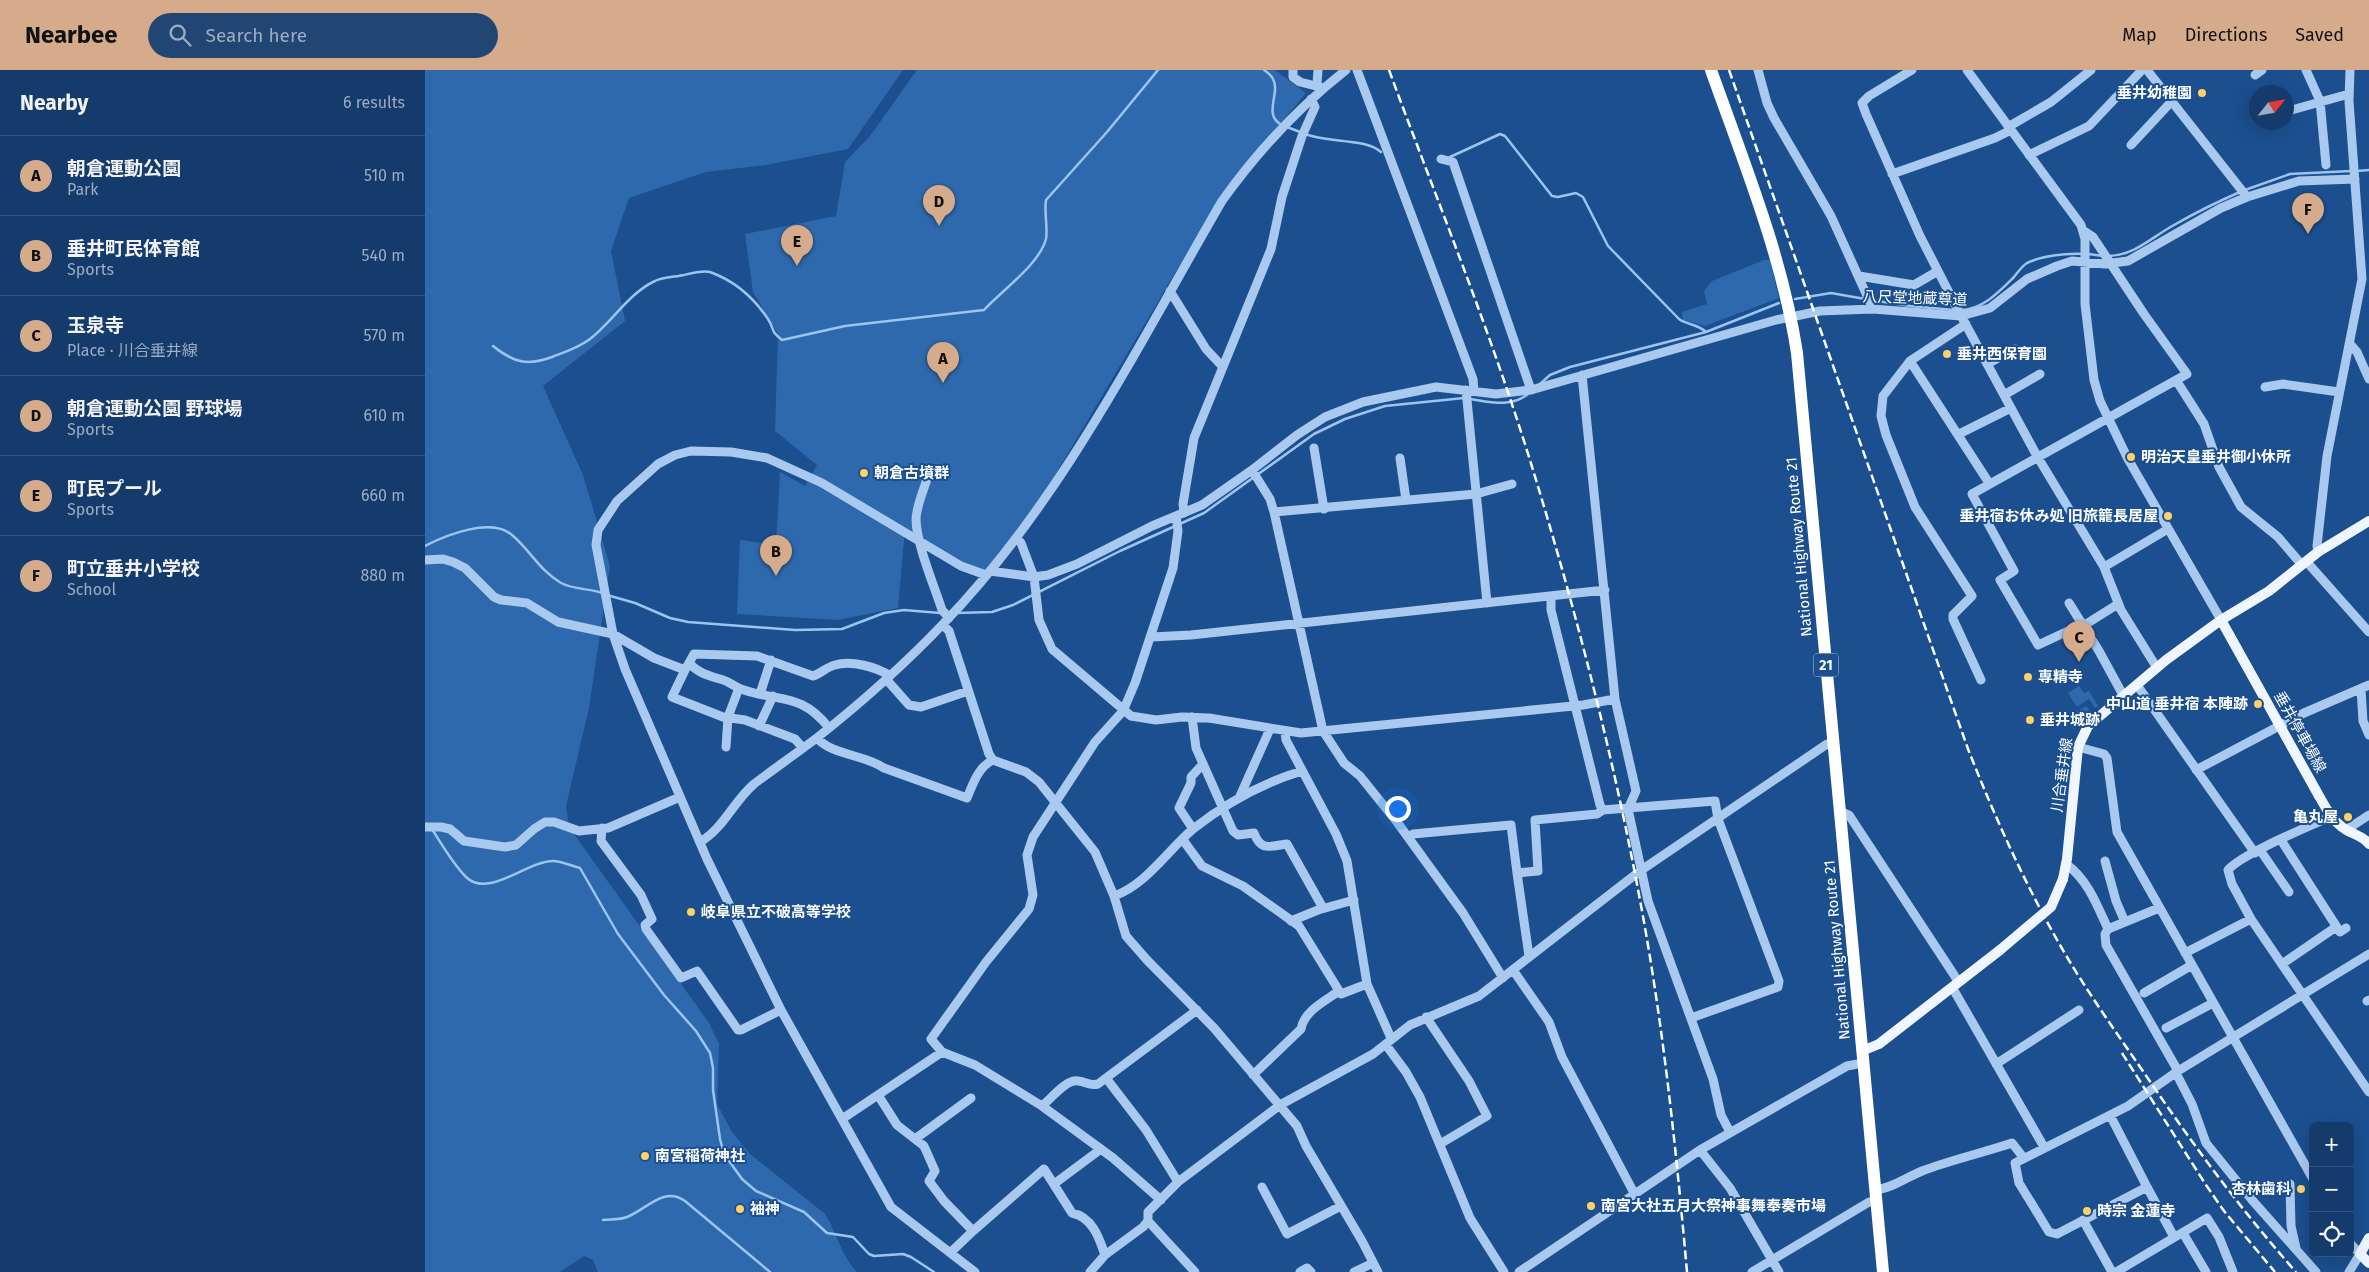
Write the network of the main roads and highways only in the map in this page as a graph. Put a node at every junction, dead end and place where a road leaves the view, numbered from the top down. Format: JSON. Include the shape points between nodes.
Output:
{"nodes":[{"id":1,"x":1711,"y":70,"type":"edge"},
{"id":2,"x":2369,"y":521,"type":"edge"},
{"id":3,"x":2221,"y":620,"type":"junction"},
{"id":4,"x":2369,"y":844,"type":"edge"},
{"id":5,"x":1863,"y":1057,"type":"junction"},
{"id":6,"x":2369,"y":1238,"type":"edge"},
{"id":7,"x":2369,"y":1263,"type":"edge"},
{"id":8,"x":1883,"y":1272,"type":"edge"}],
"edges":[{"from":1,"to":5,"type":"highway","name":"National Highway Route 21","number":"21","via":[[1772,242],[1797,353]]},
{"from":2,"to":3,"type":"main road","name":"川合垂井線","via":[[2318,552],[2269,591]]},
{"from":3,"to":4,"type":"main road","name":"垂井停車場線","via":[[2278,726],[2332,816],[2346,830],[2359,834]]},
{"from":3,"to":5,"type":"main road","name":"川合垂井線","bridge":true,"via":[[2088,726],[2078,747],[2063,879],[2051,907]]},
{"from":5,"to":8,"type":"highway","name":"National Highway Route 21","number":"21"},
{"from":6,"to":7,"type":"main road","via":[[2360,1254]]}]}
